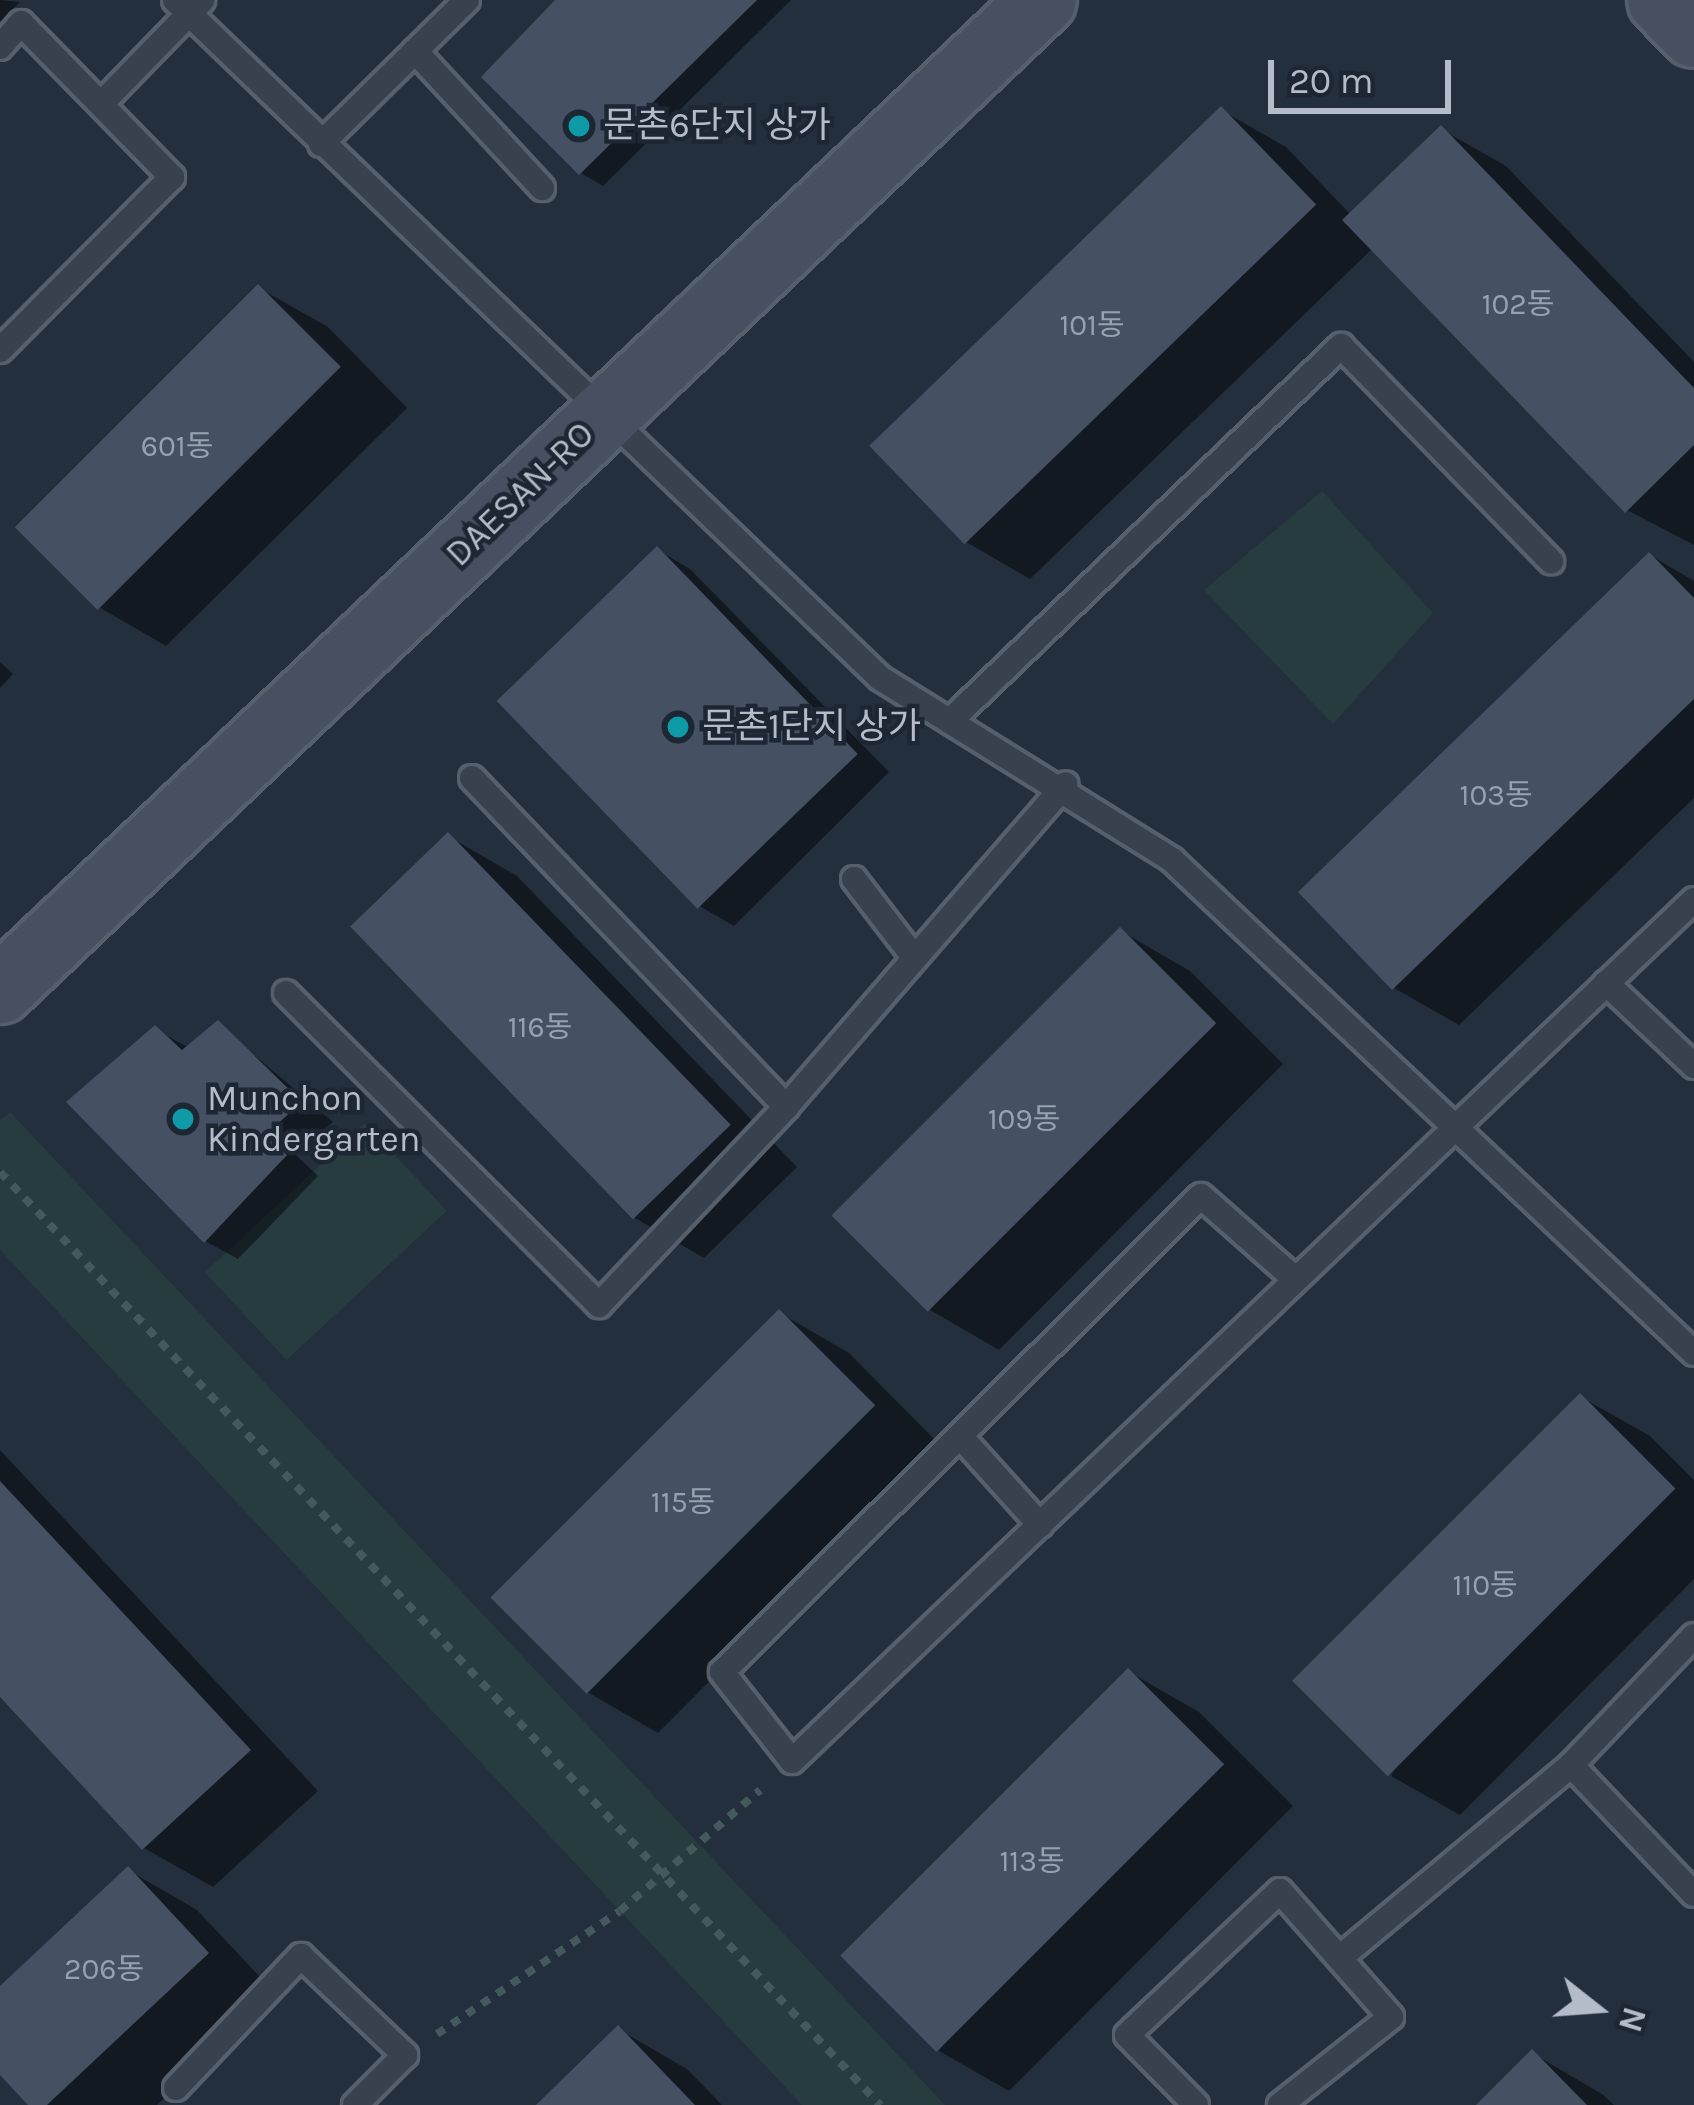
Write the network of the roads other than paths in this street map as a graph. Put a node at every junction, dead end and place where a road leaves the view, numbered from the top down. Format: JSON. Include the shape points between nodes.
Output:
{"nodes":[{"id":1,"x":467,"y":0,"type":"edge"},
{"id":2,"x":1043,"y":0,"type":"edge"},
{"id":3,"x":1661,"y":0,"type":"edge"},
{"id":4,"x":189,"y":4,"type":"edge"},
{"id":5,"x":1694,"y":34,"type":"edge"},
{"id":6,"x":0,"y":47,"type":"edge"},
{"id":7,"x":415,"y":51,"type":"junction"},
{"id":8,"x":102,"y":103,"type":"junction"},
{"id":9,"x":321,"y":144,"type":"junction"},
{"id":10,"x":542,"y":188,"type":"dead end"},
{"id":11,"x":0,"y":350,"type":"edge"},
{"id":12,"x":599,"y":418,"type":"junction"},
{"id":13,"x":1551,"y":561,"type":"dead end"},
{"id":14,"x":950,"y":722,"type":"junction"},
{"id":15,"x":472,"y":778,"type":"dead end"},
{"id":16,"x":1066,"y":784,"type":"junction"},
{"id":17,"x":854,"y":879,"type":"dead end"},
{"id":18,"x":1694,"y":900,"type":"edge"},
{"id":19,"x":913,"y":956,"type":"junction"},
{"id":20,"x":1606,"y":983,"type":"junction"},
{"id":21,"x":0,"y":990,"type":"edge"},
{"id":22,"x":286,"y":993,"type":"dead end"},
{"id":23,"x":1694,"y":1066,"type":"edge"},
{"id":24,"x":787,"y":1107,"type":"junction"},
{"id":25,"x":1454,"y":1128,"type":"junction"},
{"id":26,"x":1295,"y":1279,"type":"junction"},
{"id":27,"x":1694,"y":1353,"type":"edge"},
{"id":28,"x":960,"y":1436,"type":"junction"},
{"id":29,"x":1040,"y":1525,"type":"junction"},
{"id":30,"x":1694,"y":1636,"type":"edge"},
{"id":31,"x":1571,"y":1765,"type":"junction"},
{"id":32,"x":1694,"y":1894,"type":"edge"},
{"id":33,"x":1342,"y":1956,"type":"junction"},
{"id":34,"x":176,"y":2088,"type":"dead end"},
{"id":35,"x":355,"y":2105,"type":"edge"},
{"id":36,"x":1196,"y":2105,"type":"edge"},
{"id":37,"x":1280,"y":2105,"type":"edge"}],
"edges":[{"from":1,"to":7,"type":"lane"},
{"from":2,"to":12,"type":"main road","name":"DAESAN-RO"},
{"from":3,"to":5,"type":"main road"},
{"from":4,"to":8,"type":"lane"},
{"from":4,"to":9,"type":"lane"},
{"from":6,"to":8,"type":"lane","via":[[21,23]]},
{"from":7,"to":9,"type":"lane"},
{"from":7,"to":10,"type":"lane"},
{"from":8,"to":11,"type":"lane","via":[[172,177]]},
{"from":9,"to":12,"type":"lane"},
{"from":12,"to":14,"type":"lane","via":[[880,678]]},
{"from":12,"to":21,"type":"main road","name":"DAESAN-RO"},
{"from":13,"to":14,"type":"lane","via":[[1341,346]]},
{"from":14,"to":16,"type":"lane"},
{"from":15,"to":24,"type":"lane"},
{"from":16,"to":19,"type":"lane"},
{"from":16,"to":25,"type":"lane","via":[[1172,860]]},
{"from":17,"to":19,"type":"lane"},
{"from":18,"to":20,"type":"lane"},
{"from":19,"to":24,"type":"lane"},
{"from":20,"to":23,"type":"lane"},
{"from":20,"to":25,"type":"lane"},
{"from":22,"to":24,"type":"lane","via":[[598,1305]]},
{"from":25,"to":26,"type":"lane"},
{"from":25,"to":27,"type":"lane"},
{"from":26,"to":28,"type":"lane","via":[[1201,1196]]},
{"from":26,"to":29,"type":"lane"},
{"from":28,"to":29,"type":"lane"},
{"from":28,"to":29,"type":"lane","via":[[722,1672],[792,1761]]},
{"from":30,"to":31,"type":"lane"},
{"from":31,"to":32,"type":"lane"},
{"from":31,"to":33,"type":"lane"},
{"from":33,"to":36,"type":"lane","via":[[1280,1891],[1127,2035]]},
{"from":33,"to":37,"type":"lane","via":[[1390,2018]]},
{"from":34,"to":35,"type":"lane","via":[[301,1956],[404,2055]]}]}
